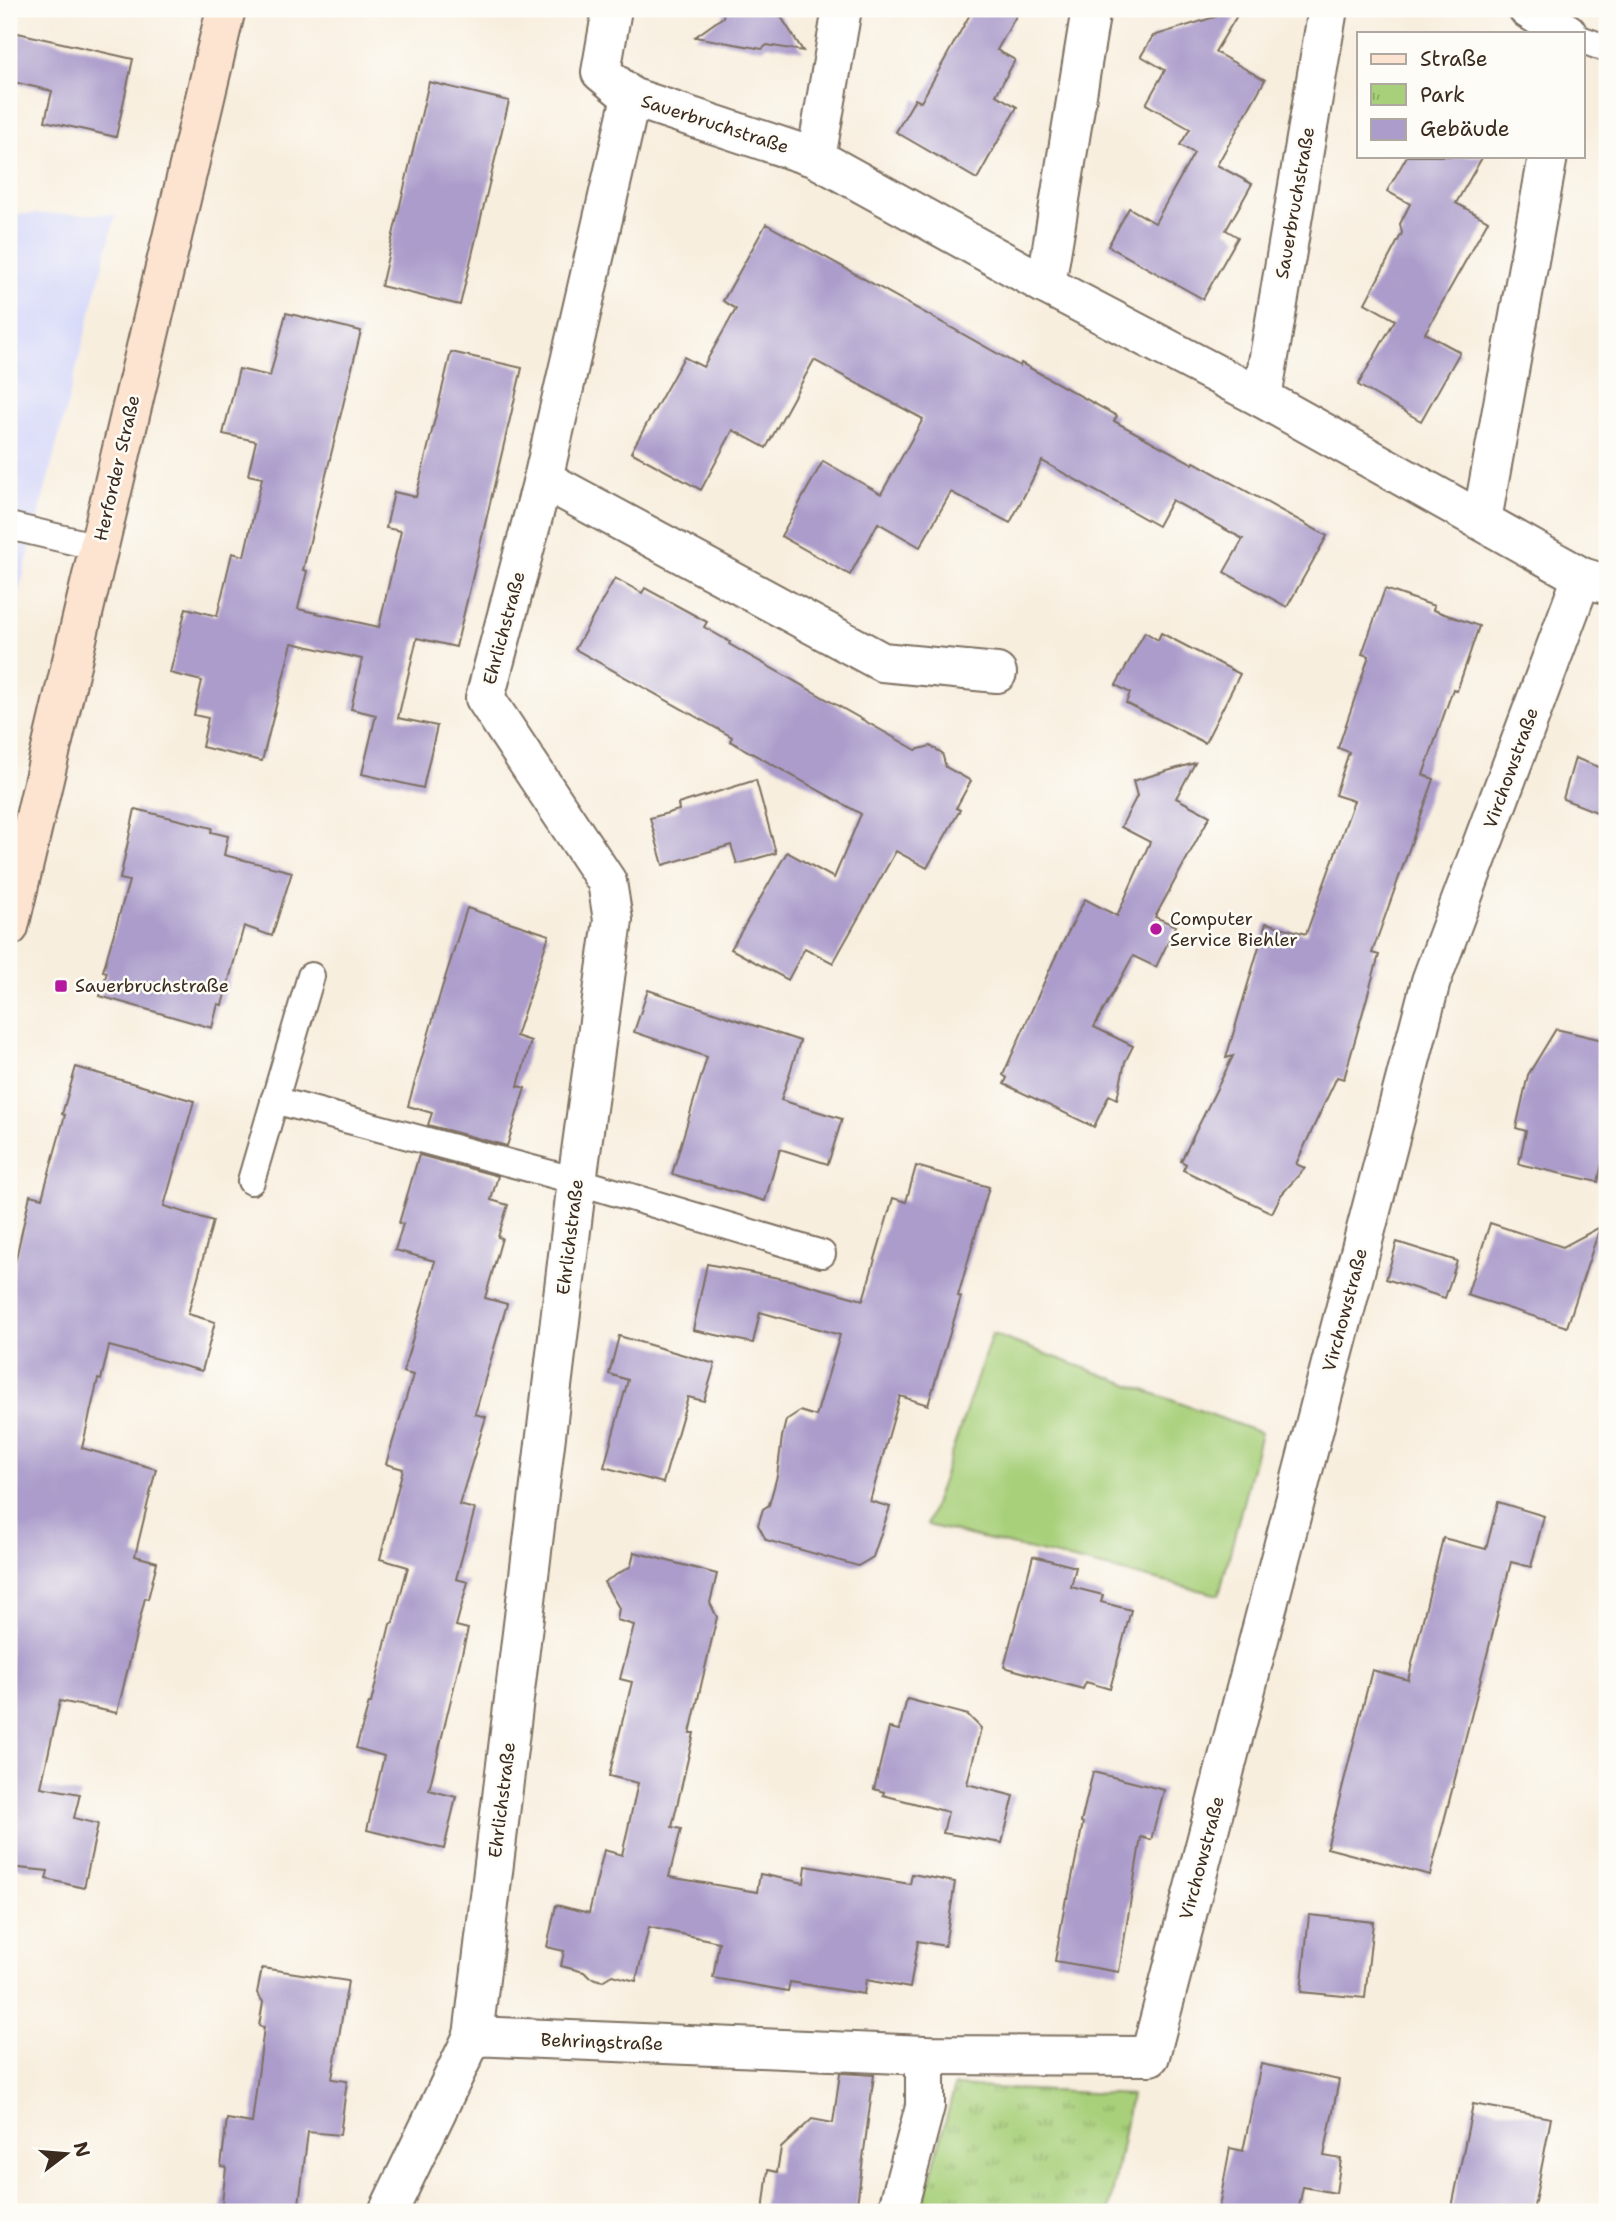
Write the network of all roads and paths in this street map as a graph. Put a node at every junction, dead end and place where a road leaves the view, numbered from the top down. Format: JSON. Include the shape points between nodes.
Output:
{"nodes":[{"id":1,"x":226,"y":9,"type":"edge"},
{"id":2,"x":612,"y":9,"type":"edge"},
{"id":3,"x":842,"y":9,"type":"edge"},
{"id":4,"x":1091,"y":9,"type":"edge"},
{"id":5,"x":1328,"y":9,"type":"edge"},
{"id":6,"x":1528,"y":9,"type":"edge"},
{"id":7,"x":1565,"y":32,"type":"edge"},
{"id":8,"x":1584,"y":40,"type":"edge"},
{"id":9,"x":1607,"y":49,"type":"edge"},
{"id":10,"x":631,"y":97,"type":"junction"},
{"id":11,"x":816,"y":158,"type":"junction"},
{"id":12,"x":1548,"y":158,"type":"edge"},
{"id":13,"x":1046,"y":285,"type":"junction"},
{"id":14,"x":1262,"y":398,"type":"junction"},
{"id":15,"x":543,"y":480,"type":"junction"},
{"id":16,"x":1482,"y":520,"type":"junction"},
{"id":17,"x":9,"y":526,"type":"edge"},
{"id":18,"x":98,"y":548,"type":"junction"},
{"id":19,"x":1595,"y":581,"type":"edge"},
{"id":20,"x":997,"y":673,"type":"dead end"},
{"id":21,"x":9,"y":927,"type":"edge"},
{"id":22,"x":311,"y":976,"type":"dead end"},
{"id":23,"x":274,"y":1100,"type":"junction"},
{"id":24,"x":251,"y":1181,"type":"dead end"},
{"id":25,"x":577,"y":1181,"type":"junction"},
{"id":26,"x":822,"y":1254,"type":"dead end"},
{"id":27,"x":473,"y":2036,"type":"junction"},
{"id":28,"x":925,"y":2055,"type":"junction"},
{"id":29,"x":1150,"y":2056,"type":"joint"},
{"id":30,"x":388,"y":2212,"type":"edge"},
{"id":31,"x":897,"y":2212,"type":"edge"}],
"edges":[{"from":1,"to":18,"type":"main road","name":"Herforder Straße"},
{"from":2,"to":10,"type":"street","name":"Sauerbruchstraße","via":[[601,72]]},
{"from":3,"to":11,"type":"street"},
{"from":4,"to":13,"type":"street"},
{"from":5,"to":14,"type":"street","name":"Sauerbruchstraße"},
{"from":6,"to":7,"type":"street"},
{"from":8,"to":9,"type":"lane"},
{"from":10,"to":11,"type":"street","name":"Sauerbruchstraße"},
{"from":10,"to":15,"type":"street","name":"Ehrlichstraße"},
{"from":11,"to":13,"type":"street","name":"Sauerbruchstraße"},
{"from":12,"to":16,"type":"street"},
{"from":13,"to":14,"type":"street","name":"Sauerbruchstraße"},
{"from":14,"to":16,"type":"street","name":"Sauerbruchstraße"},
{"from":15,"to":20,"type":"street","via":[[882,662]]},
{"from":15,"to":25,"type":"street","name":"Ehrlichstraße","via":[[485,698],[607,882],[612,920]]},
{"from":16,"to":19,"type":"street","name":"Sauerbruchstraße"},
{"from":17,"to":18,"type":"lane"},
{"from":18,"to":21,"type":"main road","name":"Herforder Straße"},
{"from":19,"to":29,"type":"street","name":"Virchowstraße","via":[[1431,981]]},
{"from":22,"to":23,"type":"lane"},
{"from":23,"to":24,"type":"lane"},
{"from":23,"to":25,"type":"lane"},
{"from":25,"to":26,"type":"lane"},
{"from":25,"to":27,"type":"street","name":"Ehrlichstraße"},
{"from":27,"to":28,"type":"street","name":"Behringstraße"},
{"from":27,"to":30,"type":"street"},
{"from":28,"to":29,"type":"street","name":"Behringstraße"},
{"from":28,"to":31,"type":"street","via":[[925,2106]]}]}
